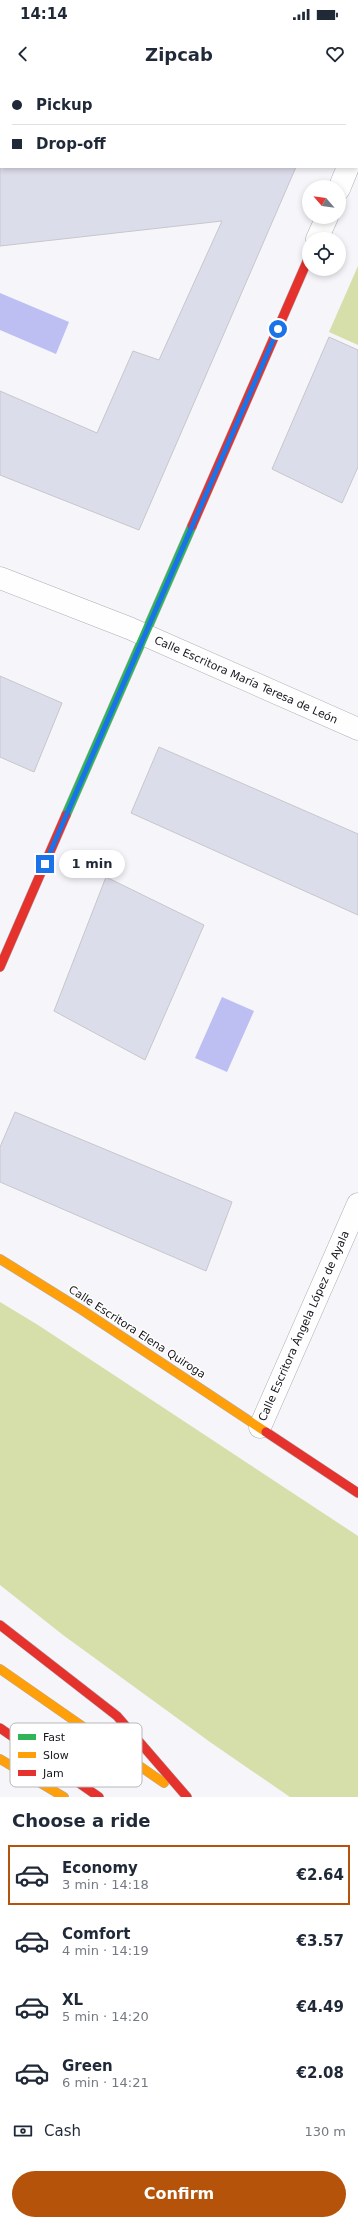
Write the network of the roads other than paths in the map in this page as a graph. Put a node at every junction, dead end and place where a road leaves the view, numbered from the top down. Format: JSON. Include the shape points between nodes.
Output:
{"nodes":[{"id":1,"x":348,"y":168,"type":"edge"},
{"id":2,"x":343,"y":180,"type":"edge"},
{"id":3,"x":302,"y":273,"type":"edge"},
{"id":4,"x":0,"y":578,"type":"edge"},
{"id":5,"x":145,"y":635,"type":"junction"},
{"id":6,"x":358,"y":729,"type":"edge"},
{"id":7,"x":0,"y":967,"type":"edge"},
{"id":8,"x":358,"y":1204,"type":"edge"},
{"id":9,"x":0,"y":1259,"type":"edge"},
{"id":10,"x":260,"y":1427,"type":"junction"},
{"id":11,"x":358,"y":1493,"type":"edge"},
{"id":12,"x":0,"y":1624,"type":"edge"},
{"id":13,"x":0,"y":1669,"type":"edge"},
{"id":14,"x":78,"y":1723,"type":"edge"},
{"id":15,"x":123,"y":1723,"type":"edge"},
{"id":16,"x":0,"y":1728,"type":"edge"},
{"id":17,"x":10,"y":1735,"type":"edge"},
{"id":18,"x":142,"y":1745,"type":"edge"},
{"id":19,"x":0,"y":1759,"type":"edge"},
{"id":20,"x":10,"y":1765,"type":"edge"},
{"id":21,"x":142,"y":1767,"type":"edge"},
{"id":22,"x":47,"y":1787,"type":"edge"},
{"id":23,"x":85,"y":1787,"type":"edge"},
{"id":24,"x":64,"y":1797,"type":"edge"},
{"id":25,"x":99,"y":1797,"type":"edge"},
{"id":26,"x":186,"y":1797,"type":"edge"}],
"edges":[{"from":1,"to":2,"type":"street"},
{"from":3,"to":5,"type":"main road"},
{"from":4,"to":5,"type":"street","name":"Calle Escritora María Teresa de León"},
{"from":5,"to":6,"type":"street","name":"Calle Escritora María Teresa de León"},
{"from":5,"to":7,"type":"main road"},
{"from":8,"to":10,"type":"street","name":"Calle Escritora Ángela López de Ayala"},
{"from":9,"to":10,"type":"main road","name":"Calle Escritora Elena Quiroga"},
{"from":10,"to":11,"type":"main road","name":"Calle Escritora Elena Quiroga"},
{"from":12,"to":15,"type":"main road"},
{"from":13,"to":14,"type":"main road"},
{"from":16,"to":17,"type":"main road"},
{"from":18,"to":26,"type":"main road"},
{"from":19,"to":20,"type":"main road"},
{"from":21,"to":26,"type":"main road"},
{"from":22,"to":24,"type":"main road"},
{"from":23,"to":25,"type":"main road"}]}
